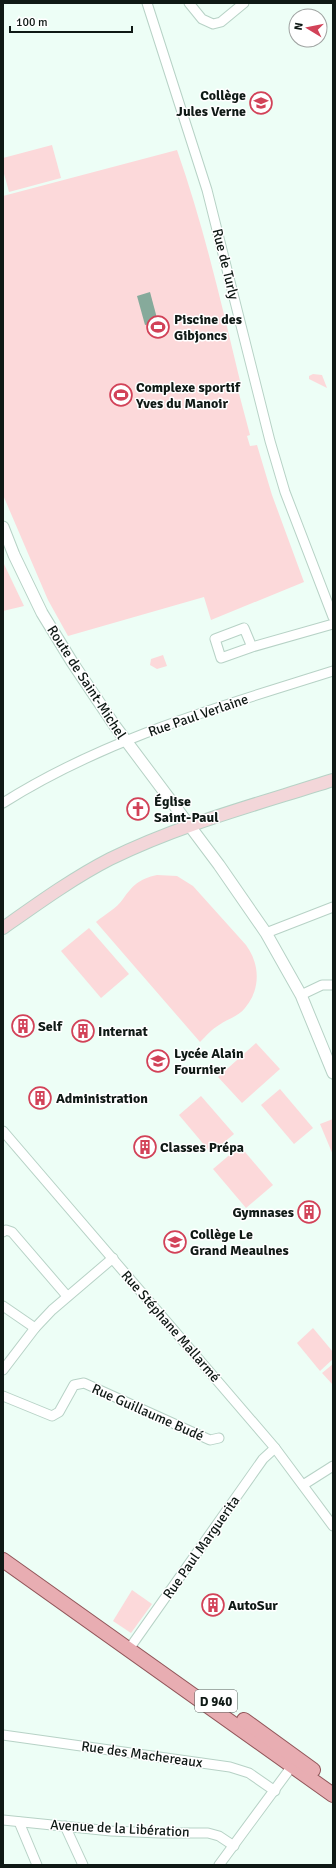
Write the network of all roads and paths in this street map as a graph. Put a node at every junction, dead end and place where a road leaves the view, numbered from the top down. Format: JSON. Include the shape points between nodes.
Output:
{"nodes":[{"id":1,"x":147,"y":3,"type":"edge"},
{"id":2,"x":189,"y":3,"type":"edge"},
{"id":3,"x":244,"y":3,"type":"edge"},
{"id":4,"x":3,"y":527,"type":"edge"},
{"id":5,"x":333,"y":617,"type":"edge"},
{"id":6,"x":333,"y":624,"type":"edge"},
{"id":7,"x":252,"y":647,"type":"dead end"},
{"id":8,"x":333,"y":671,"type":"edge"},
{"id":9,"x":125,"y":740,"type":"junction"},
{"id":10,"x":333,"y":780,"type":"edge"},
{"id":11,"x":3,"y":803,"type":"edge"},
{"id":12,"x":189,"y":826,"type":"junction"},
{"id":13,"x":333,"y":907,"type":"edge"},
{"id":14,"x":3,"y":928,"type":"edge"},
{"id":15,"x":266,"y":934,"type":"junction"},
{"id":16,"x":333,"y":985,"type":"edge"},
{"id":17,"x":300,"y":995,"type":"junction"},
{"id":18,"x":333,"y":1072,"type":"edge"},
{"id":19,"x":3,"y":1131,"type":"edge"},
{"id":20,"x":3,"y":1232,"type":"edge"},
{"id":21,"x":113,"y":1258,"type":"junction"},
{"id":22,"x":67,"y":1296,"type":"junction"},
{"id":23,"x":3,"y":1306,"type":"edge"},
{"id":24,"x":35,"y":1328,"type":"junction"},
{"id":25,"x":3,"y":1370,"type":"edge"},
{"id":26,"x":3,"y":1396,"type":"edge"},
{"id":27,"x":219,"y":1438,"type":"dead end"},
{"id":28,"x":276,"y":1448,"type":"junction"},
{"id":29,"x":333,"y":1466,"type":"edge"},
{"id":30,"x":304,"y":1485,"type":"junction"},
{"id":31,"x":333,"y":1526,"type":"edge"},
{"id":32,"x":3,"y":1552,"type":"edge"},
{"id":33,"x":3,"y":1560,"type":"edge"},
{"id":34,"x":131,"y":1646,"type":"junction"},
{"id":35,"x":3,"y":1735,"type":"edge"},
{"id":36,"x":295,"y":1763,"type":"junction"},
{"id":37,"x":333,"y":1784,"type":"edge"},
{"id":38,"x":275,"y":1791,"type":"junction"},
{"id":39,"x":333,"y":1795,"type":"edge"},
{"id":40,"x":3,"y":1820,"type":"edge"},
{"id":41,"x":19,"y":1822,"type":"junction"},
{"id":42,"x":65,"y":1826,"type":"junction"},
{"id":43,"x":234,"y":1846,"type":"junction"},
{"id":44,"x":37,"y":1865,"type":"edge"},
{"id":45,"x":83,"y":1865,"type":"edge"},
{"id":46,"x":219,"y":1865,"type":"edge"}],
"edges":[{"from":1,"to":5,"type":"street","name":"Rue de Turly","via":[[207,190],[285,492]]},
{"from":2,"to":3,"type":"street","via":[[202,19],[213,24],[221,22]]},
{"from":4,"to":9,"type":"street","name":"Route de Saint-Michel","via":[[42,613]]},
{"from":6,"to":7,"type":"street"},
{"from":8,"to":9,"type":"street","name":"Rue Paul Verlaine","via":[[186,717]]},
{"from":9,"to":11,"type":"street","name":"Rue Paul Verlaine","via":[[29,786]]},
{"from":9,"to":12,"type":"street","name":"Route de Saint-Michel"},
{"from":10,"to":12,"type":"main road"},
{"from":12,"to":14,"type":"main road","via":[[109,860]]},
{"from":12,"to":15,"type":"street","name":"Route de Saint-Michel"},
{"from":13,"to":15,"type":"street"},
{"from":15,"to":17,"type":"street","name":"Route de Saint-Michel"},
{"from":16,"to":17,"type":"street","via":[[322,986]]},
{"from":17,"to":18,"type":"street","name":"Route de Saint-Michel"},
{"from":19,"to":21,"type":"street","name":"Rue Stéphane Mallarmé"},
{"from":20,"to":22,"type":"street","via":[[12,1232]]},
{"from":21,"to":22,"type":"street"},
{"from":21,"to":28,"type":"street","name":"Rue Stéphane Mallarmé"},
{"from":22,"to":24,"type":"street"},
{"from":23,"to":24,"type":"street"},
{"from":24,"to":25,"type":"street"},
{"from":26,"to":27,"type":"street","name":"Rue Guillaume Budé","via":[[52,1416],[59,1412],[74,1385],[84,1383],[210,1440]]},
{"from":28,"to":30,"type":"street","name":"Rue Stéphane Mallarmé"},
{"from":28,"to":34,"type":"street","name":"Rue Paul Marguerita","via":[[263,1459]]},
{"from":29,"to":30,"type":"street"},
{"from":30,"to":31,"type":"street","name":"Rue Stéphane Mallarmé"},
{"from":32,"to":34,"type":"main road","number":"D 940"},
{"from":33,"to":34,"type":"main road","number":"D 940"},
{"from":34,"to":36,"type":"main road","number":"D 940"},
{"from":35,"to":38,"type":"street","name":"Rue des Machereaux","via":[[230,1767],[249,1773]]},
{"from":36,"to":37,"type":"main road","number":"D 940"},
{"from":36,"to":38,"type":"street"},
{"from":36,"to":39,"type":"main road","number":"D 940"},
{"from":38,"to":43,"type":"street"},
{"from":40,"to":41,"type":"street","name":"Avenue de la Libération"},
{"from":41,"to":42,"type":"street","name":"Avenue de la Libération"},
{"from":41,"to":44,"type":"street"},
{"from":42,"to":43,"type":"street","name":"Avenue de la Libération","via":[[160,1833],[208,1833],[219,1836]]},
{"from":42,"to":45,"type":"street"},
{"from":43,"to":46,"type":"street"}]}
